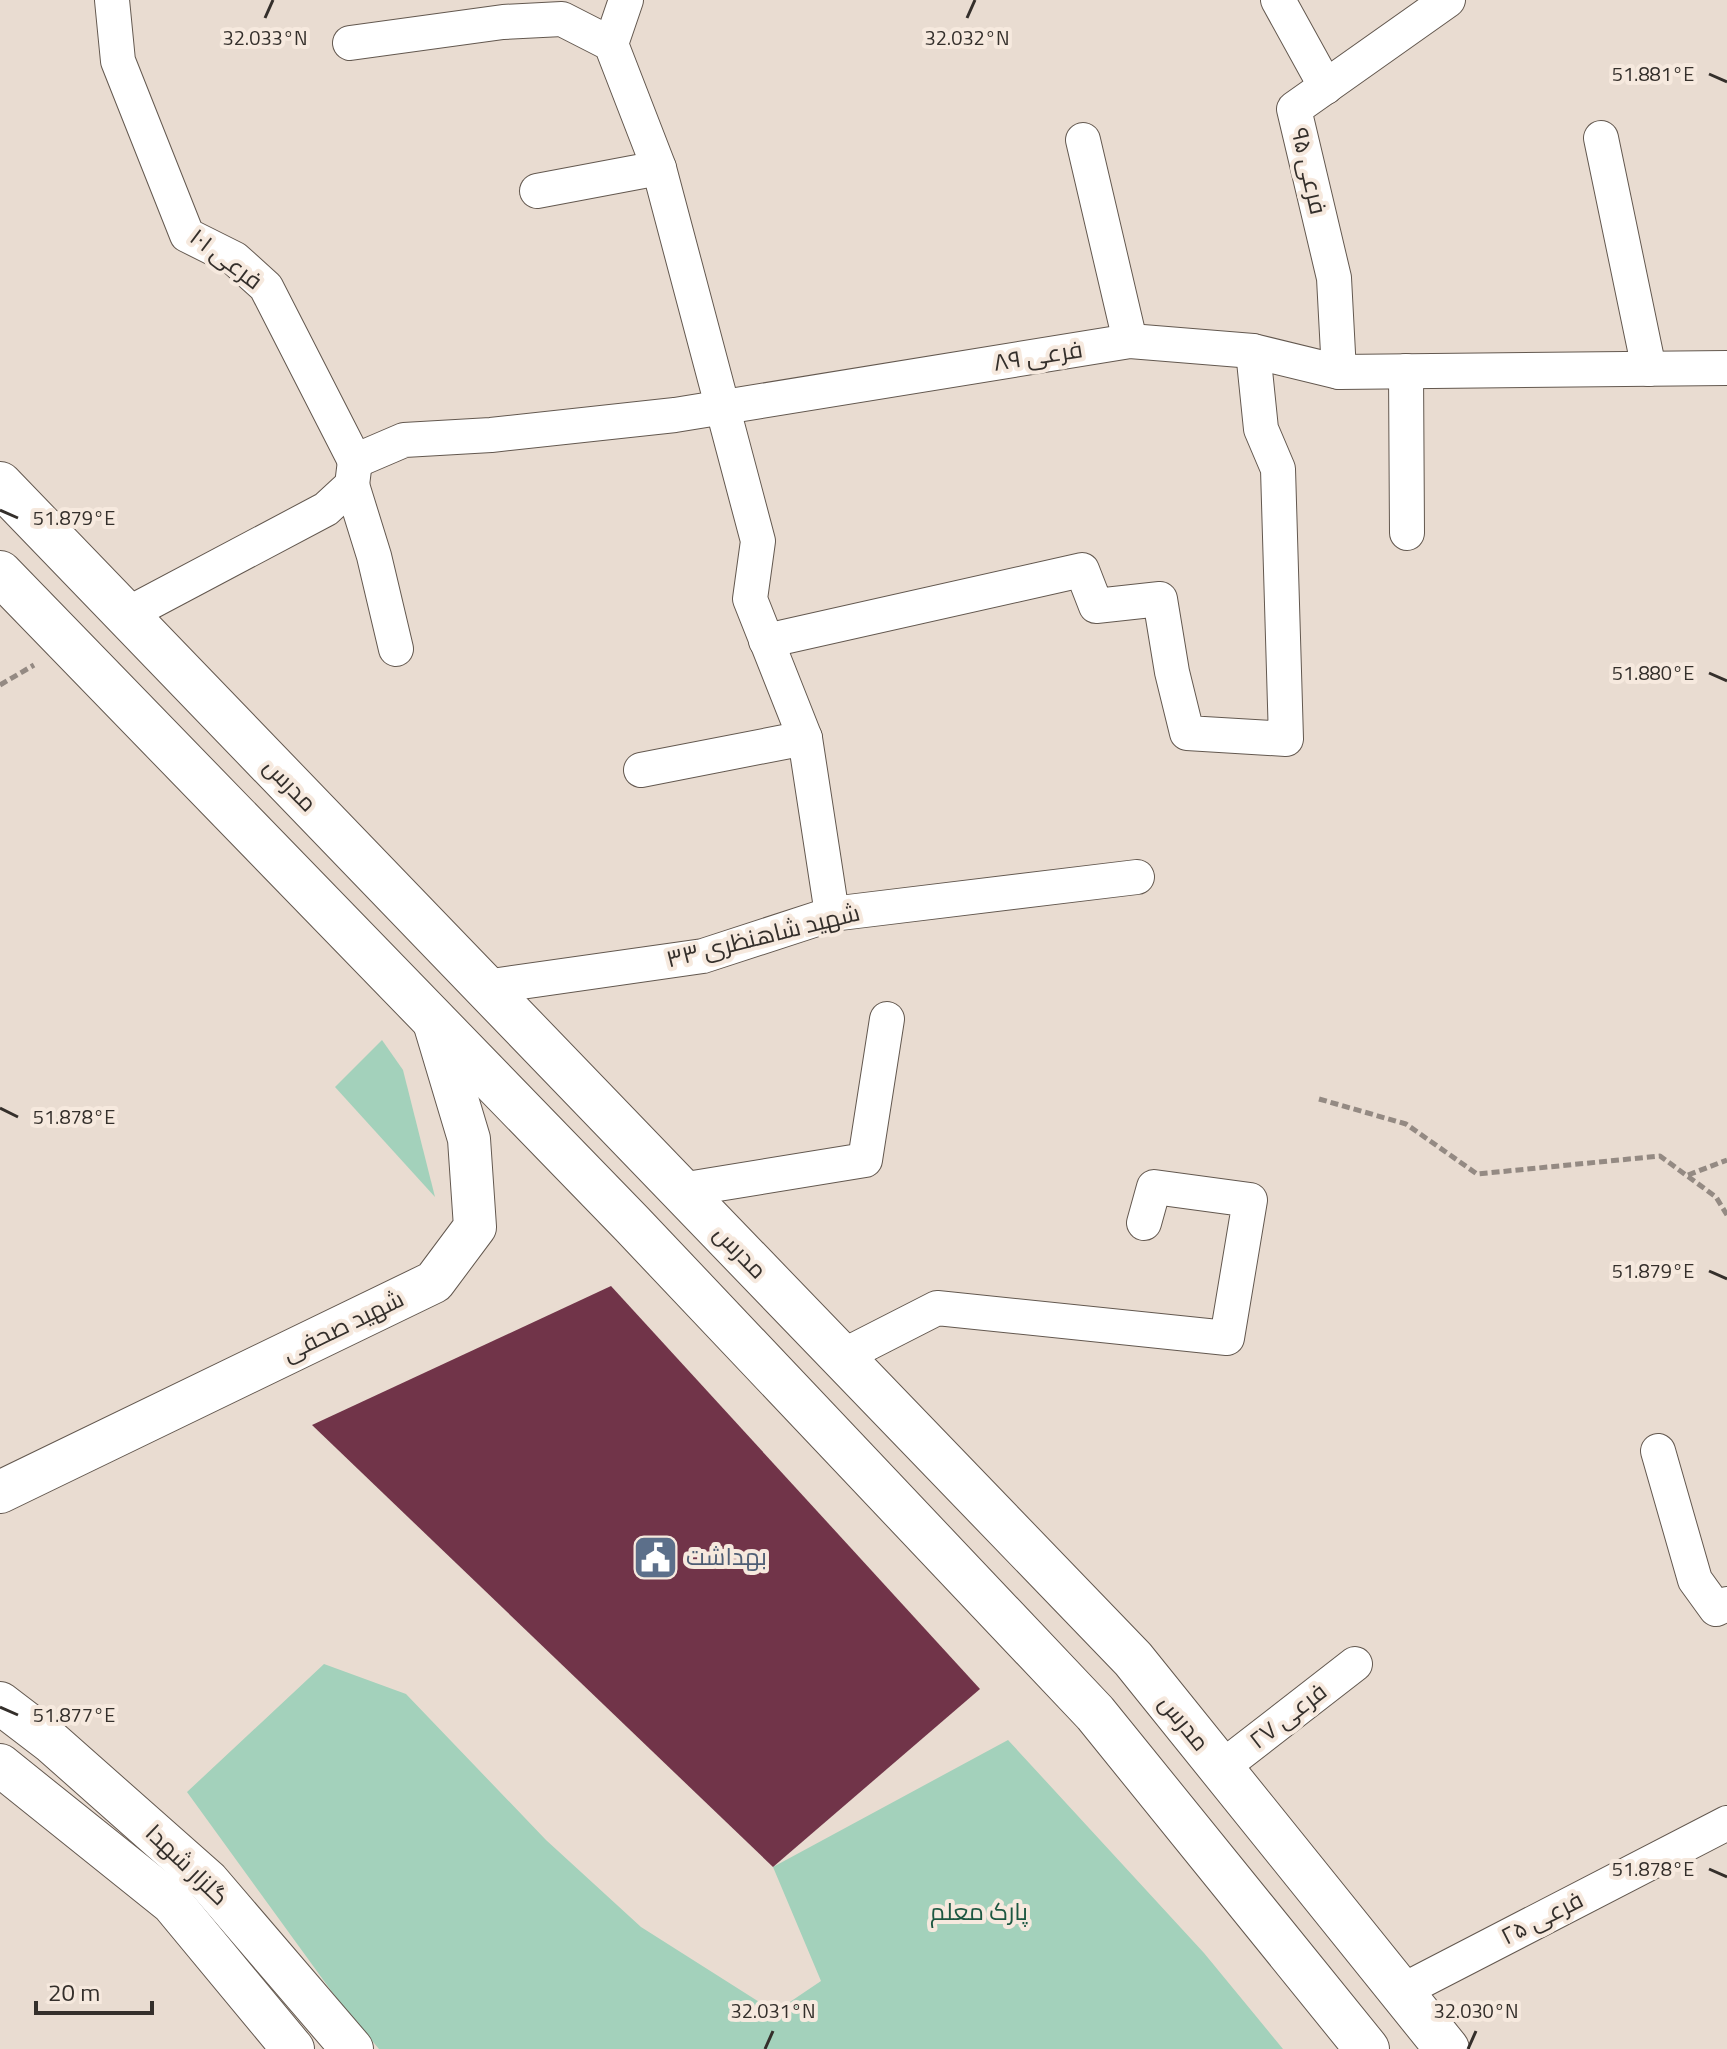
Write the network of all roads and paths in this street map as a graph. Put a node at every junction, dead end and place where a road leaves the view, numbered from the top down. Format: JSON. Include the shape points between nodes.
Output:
{"nodes":[{"id":1,"x":112,"y":0,"type":"edge"},
{"id":2,"x":626,"y":0,"type":"edge"},
{"id":3,"x":1278,"y":0,"type":"edge"},
{"id":4,"x":1448,"y":0,"type":"edge"},
{"id":5,"x":501,"y":11,"type":"edge"},
{"id":6,"x":350,"y":43,"type":"dead end"},
{"id":7,"x":611,"y":44,"type":"junction"},
{"id":8,"x":1326,"y":87,"type":"junction"},
{"id":9,"x":1601,"y":138,"type":"dead end"},
{"id":10,"x":1083,"y":140,"type":"dead end"},
{"id":11,"x":659,"y":168,"type":"junction"},
{"id":12,"x":537,"y":191,"type":"dead end"},
{"id":13,"x":1130,"y":341,"type":"junction"},
{"id":14,"x":1253,"y":351,"type":"junction"},
{"id":15,"x":1727,"y":368,"type":"edge"},
{"id":16,"x":1649,"y":369,"type":"junction"},
{"id":17,"x":1406,"y":371,"type":"junction"},
{"id":18,"x":1339,"y":372,"type":"junction"},
{"id":19,"x":721,"y":407,"type":"junction"},
{"id":20,"x":354,"y":473,"type":"junction"},
{"id":21,"x":0,"y":484,"type":"edge"},
{"id":22,"x":1407,"y":533,"type":"dead end"},
{"id":23,"x":0,"y":573,"type":"edge"},
{"id":24,"x":126,"y":615,"type":"junction"},
{"id":25,"x":766,"y":641,"type":"junction"},
{"id":26,"x":396,"y":649,"type":"dead end"},
{"id":27,"x":805,"y":738,"type":"junction"},
{"id":28,"x":641,"y":770,"type":"dead end"},
{"id":29,"x":1137,"y":877,"type":"dead end"},
{"id":30,"x":832,"y":914,"type":"junction"},
{"id":31,"x":485,"y":987,"type":"junction"},
{"id":32,"x":887,"y":1019,"type":"dead end"},
{"id":33,"x":434,"y":1022,"type":"junction"},
{"id":34,"x":1319,"y":1099,"type":"dead end"},
{"id":35,"x":1727,"y":1160,"type":"edge"},
{"id":36,"x":1687,"y":1175,"type":"junction"},
{"id":37,"x":681,"y":1190,"type":"junction"},
{"id":38,"x":1727,"y":1215,"type":"edge"},
{"id":39,"x":1144,"y":1223,"type":"dead end"},
{"id":40,"x":841,"y":1357,"type":"junction"},
{"id":41,"x":1658,"y":1451,"type":"dead end"},
{"id":42,"x":0,"y":1492,"type":"edge"},
{"id":43,"x":1727,"y":1604,"type":"edge"},
{"id":44,"x":1355,"y":1664,"type":"dead end"},
{"id":45,"x":0,"y":1703,"type":"edge"},
{"id":46,"x":0,"y":1765,"type":"edge"},
{"id":47,"x":1221,"y":1768,"type":"junction"},
{"id":48,"x":1727,"y":1823,"type":"edge"},
{"id":49,"x":1400,"y":1992,"type":"junction"},
{"id":50,"x":293,"y":2049,"type":"edge"},
{"id":51,"x":352,"y":2049,"type":"edge"},
{"id":52,"x":1367,"y":2049,"type":"edge"},
{"id":53,"x":1447,"y":2049,"type":"edge"}],
"edges":[{"from":1,"to":20,"type":"street","name":"فرعی ۱۰۱","via":[[118,61],[187,235],[235,259],[266,287]]},
{"from":2,"to":7,"type":"street"},
{"from":3,"to":8,"type":"street"},
{"from":4,"to":8,"type":"street","name":"فرعی ۹۵"},
{"from":5,"to":6,"type":"street"},
{"from":5,"to":7,"type":"street","via":[[562,19]]},
{"from":7,"to":11,"type":"street"},
{"from":8,"to":18,"type":"street","name":"فرعی ۹۵","via":[[1294,109],[1334,278]]},
{"from":9,"to":16,"type":"street"},
{"from":10,"to":13,"type":"street"},
{"from":11,"to":12,"type":"street"},
{"from":11,"to":19,"type":"street"},
{"from":13,"to":14,"type":"street","name":"فرعی ۸۹"},
{"from":13,"to":19,"type":"street","name":"فرعی ۸۹"},
{"from":14,"to":18,"type":"street","name":"فرعی ۸۹"},
{"from":14,"to":25,"type":"street","via":[[1261,429],[1278,469],[1286,739],[1187,733],[1160,599],[1096,606],[1082,570]]},
{"from":15,"to":16,"type":"street","name":"فرعی ۸۹"},
{"from":16,"to":17,"type":"street","name":"فرعی ۸۹"},
{"from":17,"to":18,"type":"street","name":"فرعی ۸۹"},
{"from":17,"to":22,"type":"street"},
{"from":19,"to":20,"type":"street","name":"فرعی ۸۹","via":[[574,427],[404,440]]},
{"from":19,"to":25,"type":"street","via":[[758,541],[750,599]]},
{"from":20,"to":24,"type":"street","name":"فرعی ۸۹","via":[[326,509]]},
{"from":20,"to":26,"type":"street","name":"فرعی ۱۰۱"},
{"from":21,"to":24,"type":"main road","name":"مدرس"},
{"from":23,"to":33,"type":"main road"},
{"from":24,"to":31,"type":"main road","name":"مدرس"},
{"from":25,"to":27,"type":"street"},
{"from":27,"to":28,"type":"street"},
{"from":27,"to":30,"type":"street"},
{"from":29,"to":30,"type":"street","name":"۳۳ شهید شاهنظری"},
{"from":30,"to":31,"type":"street","name":"۳۳ شهید شاهنظری","via":[[703,956]]},
{"from":31,"to":37,"type":"main road","name":"مدرس"},
{"from":32,"to":37,"type":"street","via":[[865,1160]]},
{"from":33,"to":42,"type":"street","name":"شهید صحفی","via":[[469,1139],[475,1227],[434,1282]]},
{"from":33,"to":52,"type":"main road","via":[[1095,1713]]},
{"from":34,"to":36,"type":"path","via":[[1406,1124],[1477,1174],[1660,1156]]},
{"from":35,"to":36,"type":"path"},
{"from":36,"to":38,"type":"path","via":[[1716,1197]]},
{"from":37,"to":40,"type":"main road","name":"مدرس"},
{"from":39,"to":40,"type":"street","via":[[1154,1187],[1250,1200],[1227,1338],[937,1308]]},
{"from":40,"to":47,"type":"main road","name":"مدرس","via":[[1133,1659]]},
{"from":41,"to":43,"type":"street","via":[[1695,1580],[1716,1609]]},
{"from":44,"to":47,"type":"street","name":"فرعی ۲۷"},
{"from":45,"to":51,"type":"street","name":"گلزار شهدا","via":[[208,1881]]},
{"from":46,"to":50,"type":"street","name":"گلزار شهدا","via":[[172,1903]]},
{"from":47,"to":49,"type":"main road","name":"مدرس"},
{"from":48,"to":49,"type":"street","name":"فرعی ۲۵"},
{"from":49,"to":53,"type":"main road","name":"مدرس"}]}
